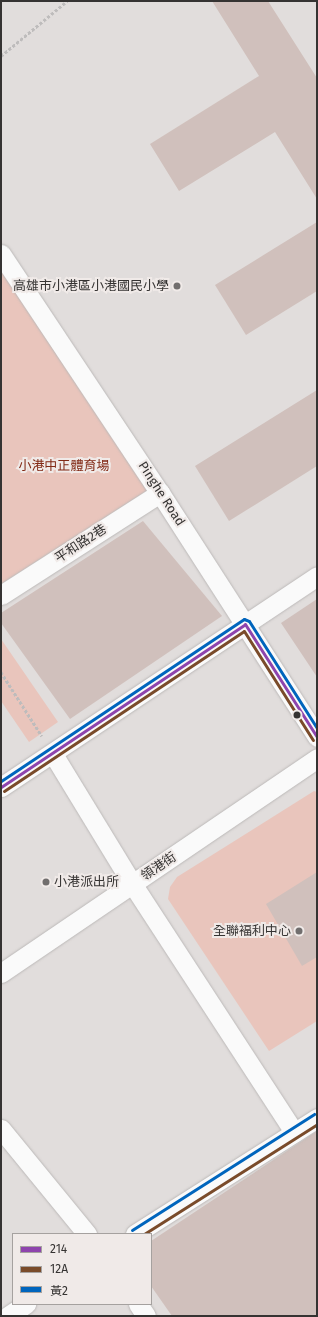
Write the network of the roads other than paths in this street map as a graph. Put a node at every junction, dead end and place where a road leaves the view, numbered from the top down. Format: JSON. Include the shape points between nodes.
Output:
{"nodes":[{"id":1,"x":1,"y":254,"type":"edge"},
{"id":2,"x":160,"y":493,"type":"junction"},
{"id":3,"x":317,"y":576,"type":"edge"},
{"id":4,"x":1,"y":595,"type":"edge"},
{"id":5,"x":245,"y":624,"type":"junction"},
{"id":6,"x":317,"y":737,"type":"edge"},
{"id":7,"x":53,"y":754,"type":"junction"},
{"id":8,"x":317,"y":758,"type":"edge"},
{"id":9,"x":1,"y":787,"type":"edge"},
{"id":10,"x":133,"y":885,"type":"junction"},
{"id":11,"x":1,"y":973,"type":"edge"},
{"id":12,"x":317,"y":1118,"type":"edge"},
{"id":13,"x":1,"y":1129,"type":"edge"},
{"id":14,"x":294,"y":1132,"type":"junction"},
{"id":15,"x":86,"y":1233,"type":"edge"},
{"id":16,"x":137,"y":1233,"type":"edge"},
{"id":17,"x":24,"y":1305,"type":"edge"},
{"id":18,"x":139,"y":1305,"type":"edge"},
{"id":19,"x":8,"y":1316,"type":"edge"},
{"id":20,"x":146,"y":1316,"type":"edge"}],
"edges":[{"from":1,"to":2,"type":"street","name":"Pinghe Road"},
{"from":2,"to":4,"type":"street","name":"平和路2巷"},
{"from":2,"to":5,"type":"street","name":"Pinghe Road"},
{"from":3,"to":5,"type":"street"},
{"from":5,"to":6,"type":"street","name":"Pinghe Road"},
{"from":5,"to":7,"type":"street"},
{"from":7,"to":9,"type":"street"},
{"from":7,"to":10,"type":"street"},
{"from":8,"to":10,"type":"street","name":"領港街"},
{"from":10,"to":11,"type":"street","name":"領港街"},
{"from":10,"to":14,"type":"street"},
{"from":12,"to":14,"type":"street"},
{"from":13,"to":15,"type":"street"},
{"from":14,"to":16,"type":"street"},
{"from":17,"to":19,"type":"street"},
{"from":18,"to":20,"type":"street"}]}
